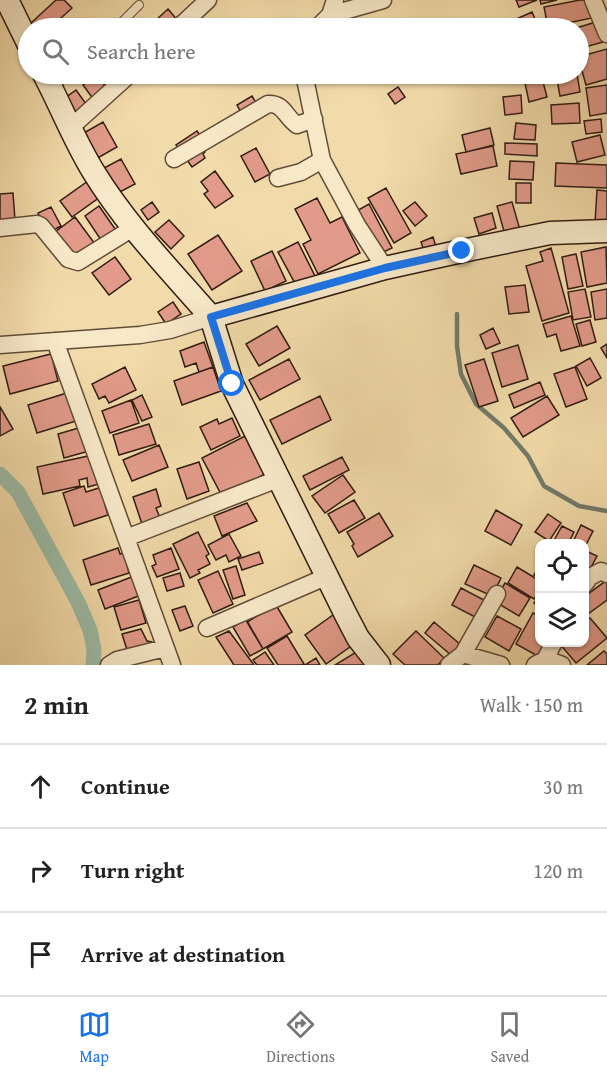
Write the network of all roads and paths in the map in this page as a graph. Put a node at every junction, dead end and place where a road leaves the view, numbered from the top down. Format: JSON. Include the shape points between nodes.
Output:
{"nodes":[{"id":1,"x":7,"y":0,"type":"edge"},
{"id":2,"x":208,"y":0,"type":"edge"},
{"id":3,"x":383,"y":0,"type":"edge"},
{"id":4,"x":593,"y":0,"type":"edge"},
{"id":5,"x":139,"y":6,"type":"dead end"},
{"id":6,"x":333,"y":7,"type":"edge"},
{"id":7,"x":126,"y":18,"type":"edge"},
{"id":8,"x":189,"y":18,"type":"edge"},
{"id":9,"x":18,"y":23,"type":"edge"},
{"id":10,"x":607,"y":34,"type":"edge"},
{"id":11,"x":56,"y":84,"type":"edge"},
{"id":12,"x":119,"y":84,"type":"edge"},
{"id":13,"x":306,"y":84,"type":"edge"},
{"id":14,"x":314,"y":119,"type":"junction"},
{"id":15,"x":69,"y":129,"type":"junction"},
{"id":16,"x":174,"y":159,"type":"dead end"},
{"id":17,"x":322,"y":160,"type":"junction"},
{"id":18,"x":278,"y":178,"type":"dead end"},
{"id":19,"x":0,"y":228,"type":"edge"},
{"id":20,"x":133,"y":228,"type":"junction"},
{"id":21,"x":607,"y":231,"type":"edge"},
{"id":22,"x":385,"y":268,"type":"junction"},
{"id":23,"x":211,"y":317,"type":"junction"},
{"id":24,"x":55,"y":341,"type":"junction"},
{"id":25,"x":0,"y":345,"type":"edge"},
{"id":26,"x":278,"y":479,"type":"junction"},
{"id":27,"x":126,"y":538,"type":"junction"},
{"id":28,"x":607,"y":574,"type":"edge"},
{"id":29,"x":328,"y":576,"type":"junction"},
{"id":30,"x":589,"y":580,"type":"edge"},
{"id":31,"x":497,"y":594,"type":"dead end"},
{"id":32,"x":207,"y":628,"type":"dead end"},
{"id":33,"x":550,"y":647,"type":"edge"},
{"id":34,"x":165,"y":648,"type":"junction"},
{"id":35,"x":463,"y":654,"type":"junction"},
{"id":36,"x":540,"y":662,"type":"edge"},
{"id":37,"x":109,"y":665,"type":"edge"},
{"id":38,"x":172,"y":665,"type":"edge"},
{"id":39,"x":378,"y":665,"type":"edge"},
{"id":40,"x":449,"y":665,"type":"edge"},
{"id":41,"x":501,"y":665,"type":"edge"},
{"id":42,"x":562,"y":665,"type":"edge"}],
"edges":[{"from":1,"to":9,"type":"street"},
{"from":2,"to":8,"type":"street"},
{"from":3,"to":6,"type":"street"},
{"from":4,"to":10,"type":"street"},
{"from":5,"to":7,"type":"lane"},
{"from":11,"to":15,"type":"street"},
{"from":12,"to":15,"type":"street"},
{"from":13,"to":14,"type":"street"},
{"from":14,"to":16,"type":"street","via":[[297,125],[289,120],[284,109],[268,104]]},
{"from":14,"to":17,"type":"street"},
{"from":15,"to":20,"type":"street"},
{"from":17,"to":18,"type":"street","via":[[301,172]]},
{"from":17,"to":22,"type":"street"},
{"from":19,"to":20,"type":"street","via":[[37,224],[68,259],[78,262]]},
{"from":20,"to":23,"type":"street"},
{"from":21,"to":22,"type":"street","via":[[550,233]]},
{"from":22,"to":23,"type":"street"},
{"from":23,"to":24,"type":"street","via":[[140,335]]},
{"from":23,"to":26,"type":"street","via":[[232,384]]},
{"from":24,"to":25,"type":"street"},
{"from":24,"to":27,"type":"street"},
{"from":26,"to":27,"type":"street"},
{"from":26,"to":29,"type":"street"},
{"from":27,"to":34,"type":"street"},
{"from":28,"to":30,"type":"street","via":[[595,573]]},
{"from":29,"to":32,"type":"street"},
{"from":29,"to":39,"type":"street","via":[[358,638]]},
{"from":31,"to":35,"type":"street"},
{"from":33,"to":36,"type":"street"},
{"from":34,"to":37,"type":"street"},
{"from":34,"to":38,"type":"street"},
{"from":35,"to":40,"type":"street"},
{"from":35,"to":41,"type":"street"},
{"from":36,"to":42,"type":"street","via":[[551,660]]}]}
